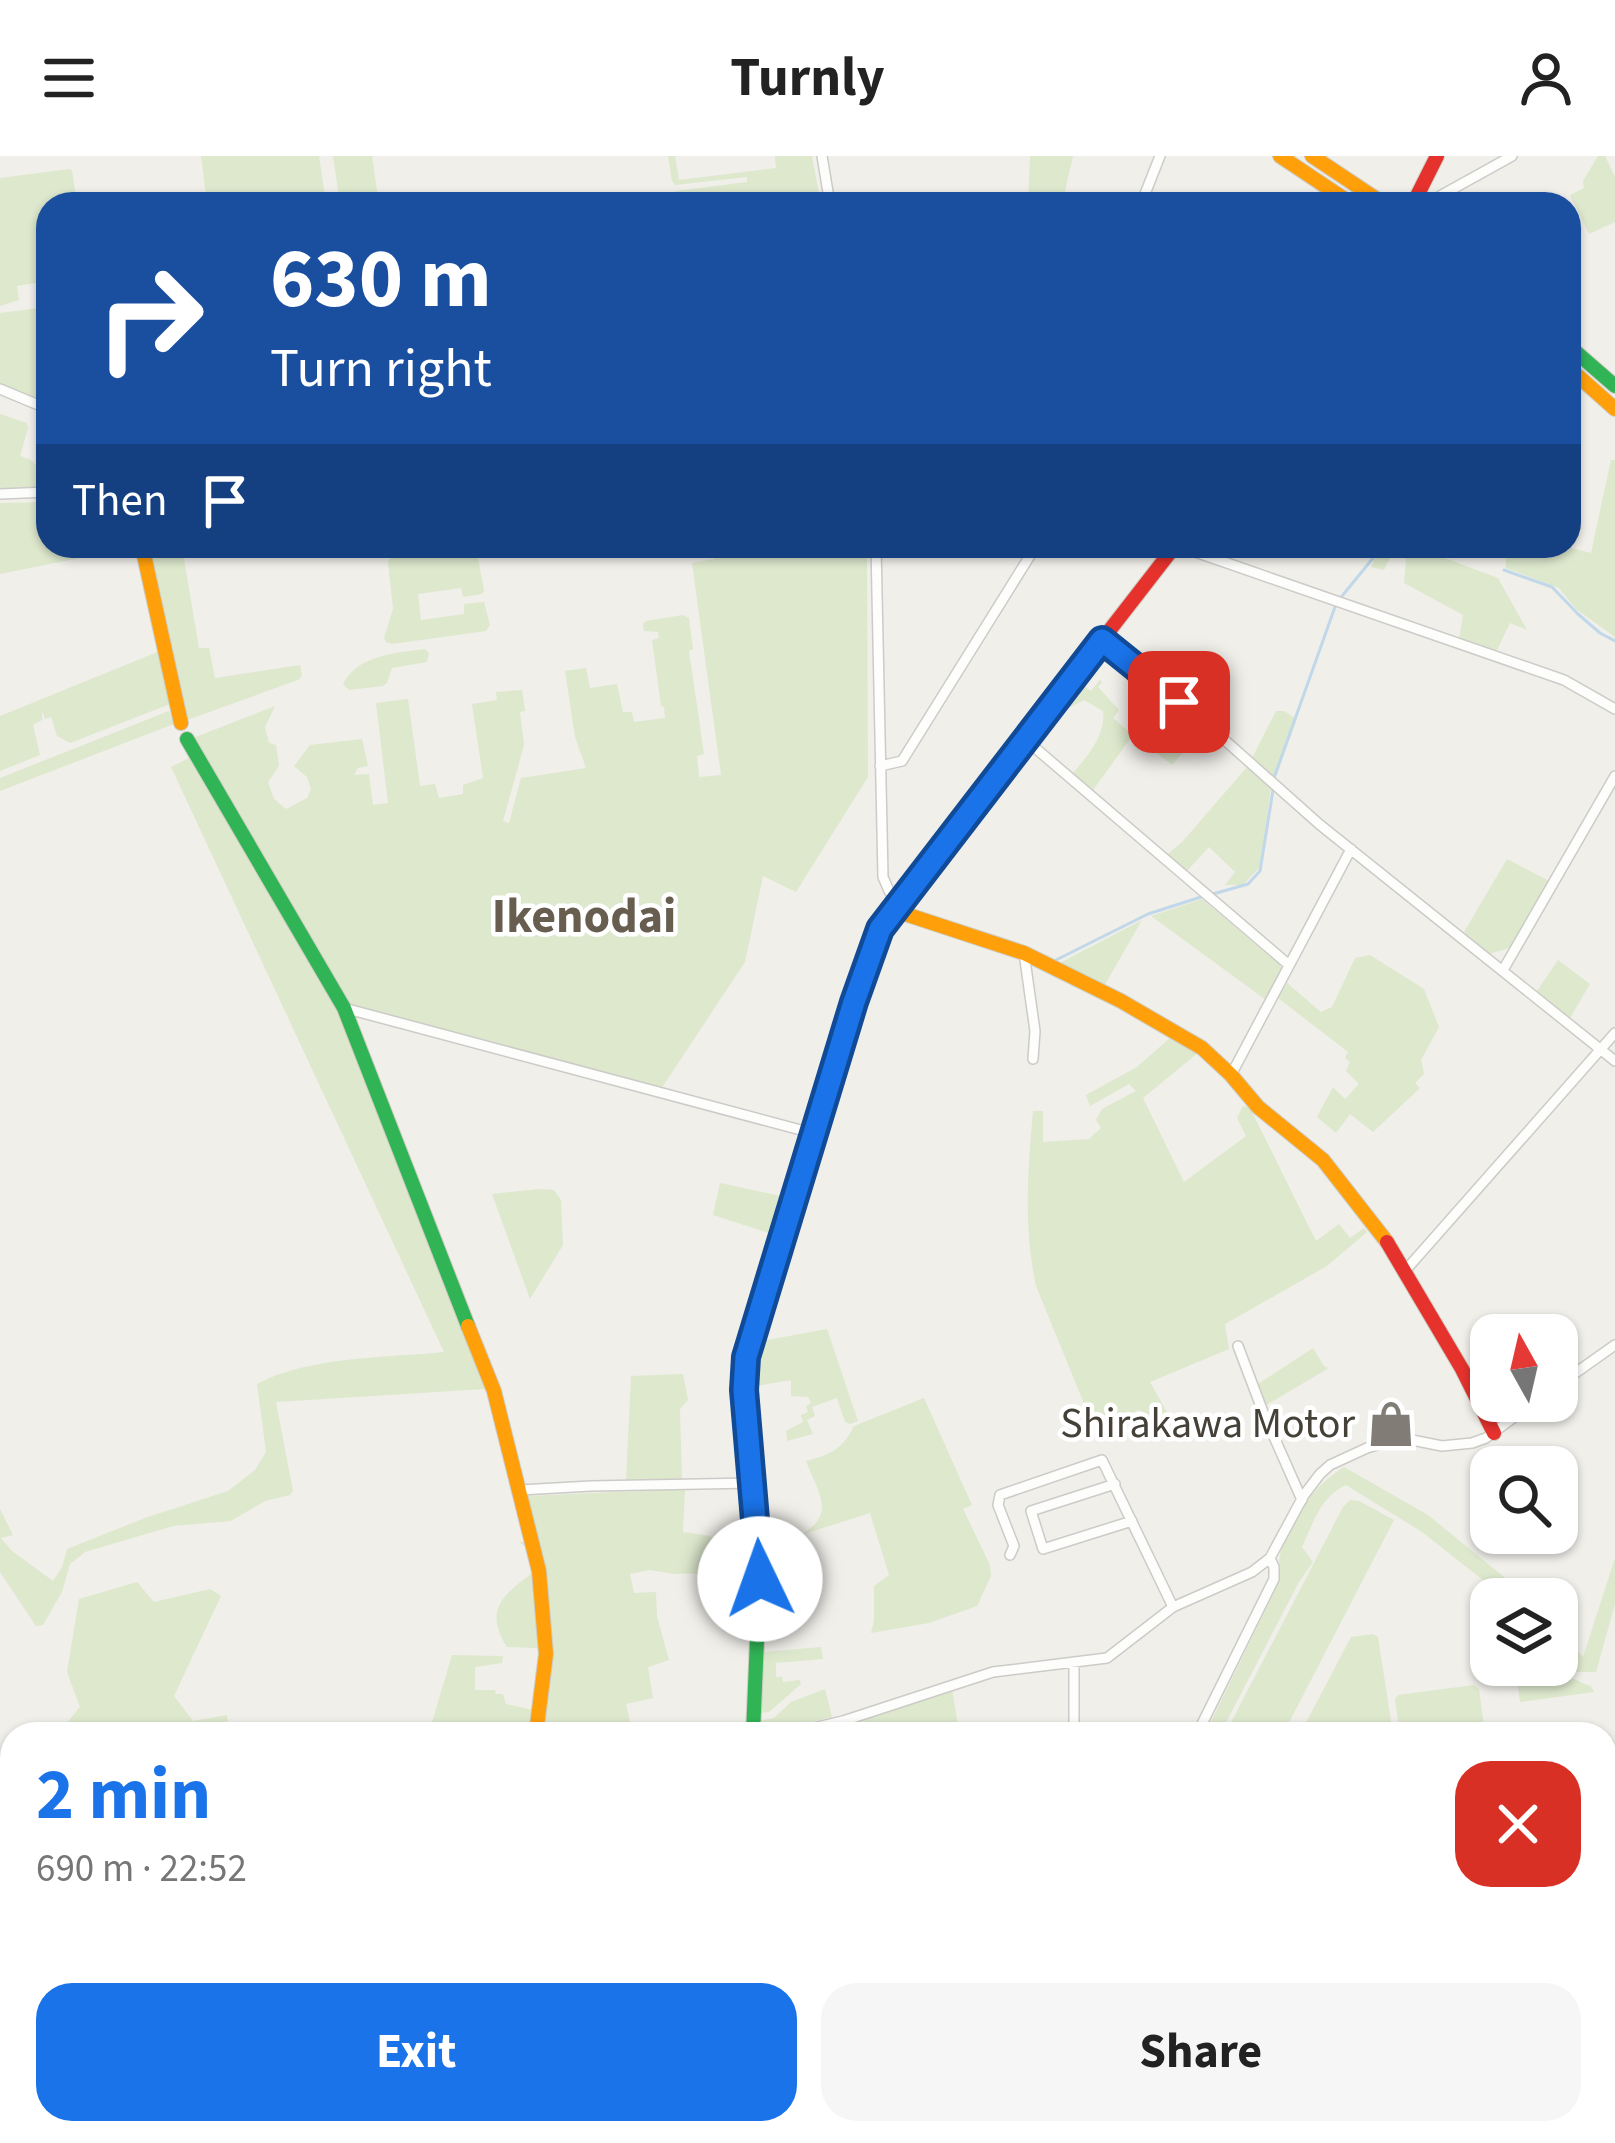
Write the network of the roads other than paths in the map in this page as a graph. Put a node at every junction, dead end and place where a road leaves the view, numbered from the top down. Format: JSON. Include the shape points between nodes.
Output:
{"nodes":[{"id":1,"x":823,"y":156,"type":"edge"},
{"id":2,"x":1160,"y":156,"type":"edge"},
{"id":3,"x":1280,"y":156,"type":"edge"},
{"id":4,"x":1312,"y":156,"type":"edge"},
{"id":5,"x":1437,"y":156,"type":"edge"},
{"id":6,"x":1512,"y":156,"type":"edge"},
{"id":7,"x":828,"y":192,"type":"edge"},
{"id":8,"x":1146,"y":192,"type":"edge"},
{"id":9,"x":1334,"y":192,"type":"edge"},
{"id":10,"x":1366,"y":192,"type":"edge"},
{"id":11,"x":1419,"y":192,"type":"edge"},
{"id":12,"x":1447,"y":192,"type":"edge"},
{"id":13,"x":1581,"y":356,"type":"edge"},
{"id":14,"x":1581,"y":379,"type":"edge"},
{"id":15,"x":1615,"y":386,"type":"edge"},
{"id":16,"x":0,"y":389,"type":"edge"},
{"id":17,"x":36,"y":404,"type":"edge"},
{"id":18,"x":1615,"y":409,"type":"edge"},
{"id":19,"x":36,"y":492,"type":"edge"},
{"id":20,"x":0,"y":494,"type":"edge"},
{"id":21,"x":145,"y":558,"type":"edge"},
{"id":22,"x":876,"y":558,"type":"edge"},
{"id":23,"x":1029,"y":558,"type":"edge"},
{"id":24,"x":1167,"y":558,"type":"edge"},
{"id":25,"x":1211,"y":558,"type":"edge"},
{"id":26,"x":1102,"y":640,"type":"junction"},
{"id":27,"x":1615,"y":710,"type":"edge"},
{"id":28,"x":181,"y":723,"type":"dead end"},
{"id":29,"x":187,"y":739,"type":"dead end"},
{"id":30,"x":1027,"y":741,"type":"junction"},
{"id":31,"x":880,"y":766,"type":"junction"},
{"id":32,"x":1615,"y":776,"type":"edge"},
{"id":33,"x":1351,"y":849,"type":"junction"},
{"id":34,"x":896,"y":907,"type":"junction"},
{"id":35,"x":1024,"y":953,"type":"junction"},
{"id":36,"x":1289,"y":965,"type":"junction"},
{"id":37,"x":1503,"y":970,"type":"junction"},
{"id":38,"x":344,"y":1008,"type":"junction"},
{"id":39,"x":1615,"y":1033,"type":"edge"},
{"id":40,"x":1600,"y":1049,"type":"junction"},
{"id":41,"x":1033,"y":1059,"type":"dead end"},
{"id":42,"x":1615,"y":1061,"type":"edge"},
{"id":43,"x":1231,"y":1075,"type":"junction"},
{"id":44,"x":812,"y":1133,"type":"junction"},
{"id":45,"x":1404,"y":1272,"type":"junction"},
{"id":46,"x":1615,"y":1345,"type":"edge"},
{"id":47,"x":1238,"y":1346,"type":"dead end"},
{"id":48,"x":1578,"y":1371,"type":"edge"},
{"id":49,"x":1508,"y":1422,"type":"edge"},
{"id":50,"x":1494,"y":1433,"type":"junction"},
{"id":51,"x":753,"y":1483,"type":"junction"},
{"id":52,"x":1115,"y":1484,"type":"junction"},
{"id":53,"x":520,"y":1490,"type":"junction"},
{"id":54,"x":1301,"y":1500,"type":"junction"},
{"id":55,"x":1132,"y":1521,"type":"junction"},
{"id":56,"x":1010,"y":1555,"type":"dead end"},
{"id":57,"x":1270,"y":1558,"type":"junction"},
{"id":58,"x":1173,"y":1607,"type":"junction"},
{"id":59,"x":1075,"y":1663,"type":"junction"},
{"id":60,"x":538,"y":1722,"type":"edge"},
{"id":61,"x":754,"y":1722,"type":"edge"},
{"id":62,"x":839,"y":1722,"type":"edge"},
{"id":63,"x":1074,"y":1722,"type":"edge"},
{"id":64,"x":1203,"y":1722,"type":"edge"}],
"edges":[{"from":1,"to":7,"type":"street"},
{"from":2,"to":8,"type":"street"},
{"from":3,"to":9,"type":"main road"},
{"from":4,"to":10,"type":"main road"},
{"from":5,"to":11,"type":"main road"},
{"from":6,"to":12,"type":"street"},
{"from":13,"to":15,"type":"main road"},
{"from":14,"to":18,"type":"main road"},
{"from":16,"to":17,"type":"street"},
{"from":19,"to":20,"type":"street"},
{"from":21,"to":28,"type":"main road"},
{"from":22,"to":31,"type":"street"},
{"from":23,"to":31,"type":"street","via":[[902,761]]},
{"from":24,"to":26,"type":"main road"},
{"from":25,"to":27,"type":"street","via":[[1564,680]]},
{"from":26,"to":30,"type":"main road"},
{"from":26,"to":33,"type":"street"},
{"from":29,"to":38,"type":"main road"},
{"from":30,"to":34,"type":"main road"},
{"from":30,"to":36,"type":"street"},
{"from":31,"to":34,"type":"street","via":[[883,877]]},
{"from":32,"to":37,"type":"street"},
{"from":33,"to":36,"type":"street"},
{"from":33,"to":37,"type":"street"},
{"from":34,"to":35,"type":"main road"},
{"from":34,"to":44,"type":"main road","via":[[867,958]]},
{"from":35,"to":41,"type":"street"},
{"from":35,"to":43,"type":"main road","via":[[1188,1039]]},
{"from":36,"to":43,"type":"street"},
{"from":37,"to":40,"type":"street"},
{"from":38,"to":44,"type":"street"},
{"from":38,"to":53,"type":"main road","via":[[491,1383]]},
{"from":39,"to":40,"type":"street"},
{"from":40,"to":42,"type":"street"},
{"from":40,"to":45,"type":"street"},
{"from":43,"to":45,"type":"main road","via":[[1323,1160]]},
{"from":44,"to":51,"type":"main road","via":[[746,1357]]},
{"from":45,"to":50,"type":"main road"},
{"from":46,"to":48,"type":"street"},
{"from":47,"to":54,"type":"street"},
{"from":49,"to":50,"type":"street"},
{"from":50,"to":54,"type":"street","via":[[1459,1445],[1399,1440],[1366,1448],[1330,1465]]},
{"from":51,"to":53,"type":"street"},
{"from":51,"to":61,"type":"main road","via":[[760,1603]]},
{"from":52,"to":55,"type":"street"},
{"from":52,"to":55,"type":"street","via":[[1031,1511],[1043,1549]]},
{"from":52,"to":56,"type":"street","via":[[1102,1460],[1000,1495]]},
{"from":53,"to":60,"type":"main road","via":[[545,1619]]},
{"from":54,"to":57,"type":"street"},
{"from":55,"to":58,"type":"street"},
{"from":57,"to":58,"type":"street"},
{"from":57,"to":64,"type":"street","via":[[1274,1579]]},
{"from":58,"to":59,"type":"street","via":[[1113,1655]]},
{"from":59,"to":62,"type":"street","via":[[993,1672]]},
{"from":59,"to":63,"type":"street"}]}
